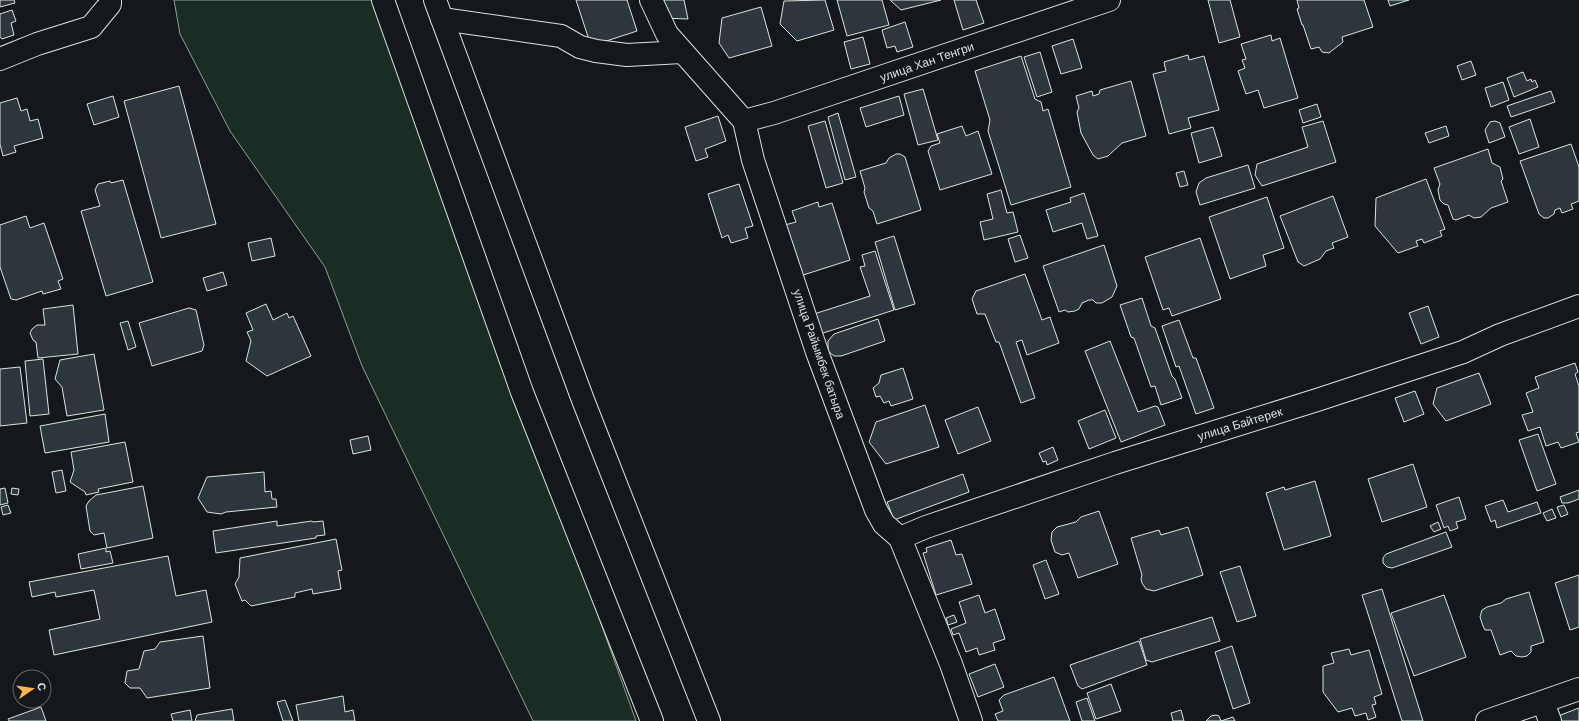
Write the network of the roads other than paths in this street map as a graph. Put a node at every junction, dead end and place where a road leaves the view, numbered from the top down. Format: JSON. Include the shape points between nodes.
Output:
{"nodes":[{"id":1,"x":110,"y":0,"type":"edge"},
{"id":2,"x":383,"y":0,"type":"edge"},
{"id":3,"x":651,"y":0,"type":"edge"},
{"id":4,"x":1109,"y":0,"type":"edge"},
{"id":5,"x":439,"y":10,"type":"edge"},
{"id":6,"x":682,"y":52,"type":"junction"},
{"id":7,"x":0,"y":59,"type":"edge"},
{"id":8,"x":744,"y":121,"type":"junction"},
{"id":9,"x":1579,"y":306,"type":"edge"},
{"id":10,"x":900,"y":538,"type":"junction"},
{"id":11,"x":1579,"y":689,"type":"edge"},
{"id":12,"x":1546,"y":711,"type":"edge"},
{"id":13,"x":652,"y":721,"type":"edge"},
{"id":14,"x":709,"y":721,"type":"edge"},
{"id":15,"x":971,"y":721,"type":"edge"},
{"id":16,"x":1487,"y":721,"type":"edge"}],
"edges":[{"from":1,"to":7,"type":"main road","via":[[110,4],[91,27],[36,44]]},
{"from":2,"to":13,"type":"main road","via":[[522,392]]},
{"from":3,"to":6,"type":"main road","name":"улица Райымбек батыра","via":[[667,34]]},
{"from":4,"to":8,"type":"main road","name":"улица Хан Тенгри"},
{"from":5,"to":6,"type":"main road","via":[[561,36],[580,47],[596,51],[627,55]]},
{"from":5,"to":14,"type":"main road","via":[[583,400]]},
{"from":6,"to":8,"type":"main road","name":"улица Райымбек батыра"},
{"from":8,"to":10,"type":"main road","name":"улица Райымбек батыра","via":[[754,160],[817,352],[870,495],[884,524]]},
{"from":9,"to":10,"type":"main road","name":"улица Байтерек","via":[[1456,354],[1115,463]]},
{"from":10,"to":15,"type":"main road","name":"улица Райымбек батыра"},
{"from":11,"to":12,"type":"main road"},
{"from":12,"to":16,"type":"main road"}]}
